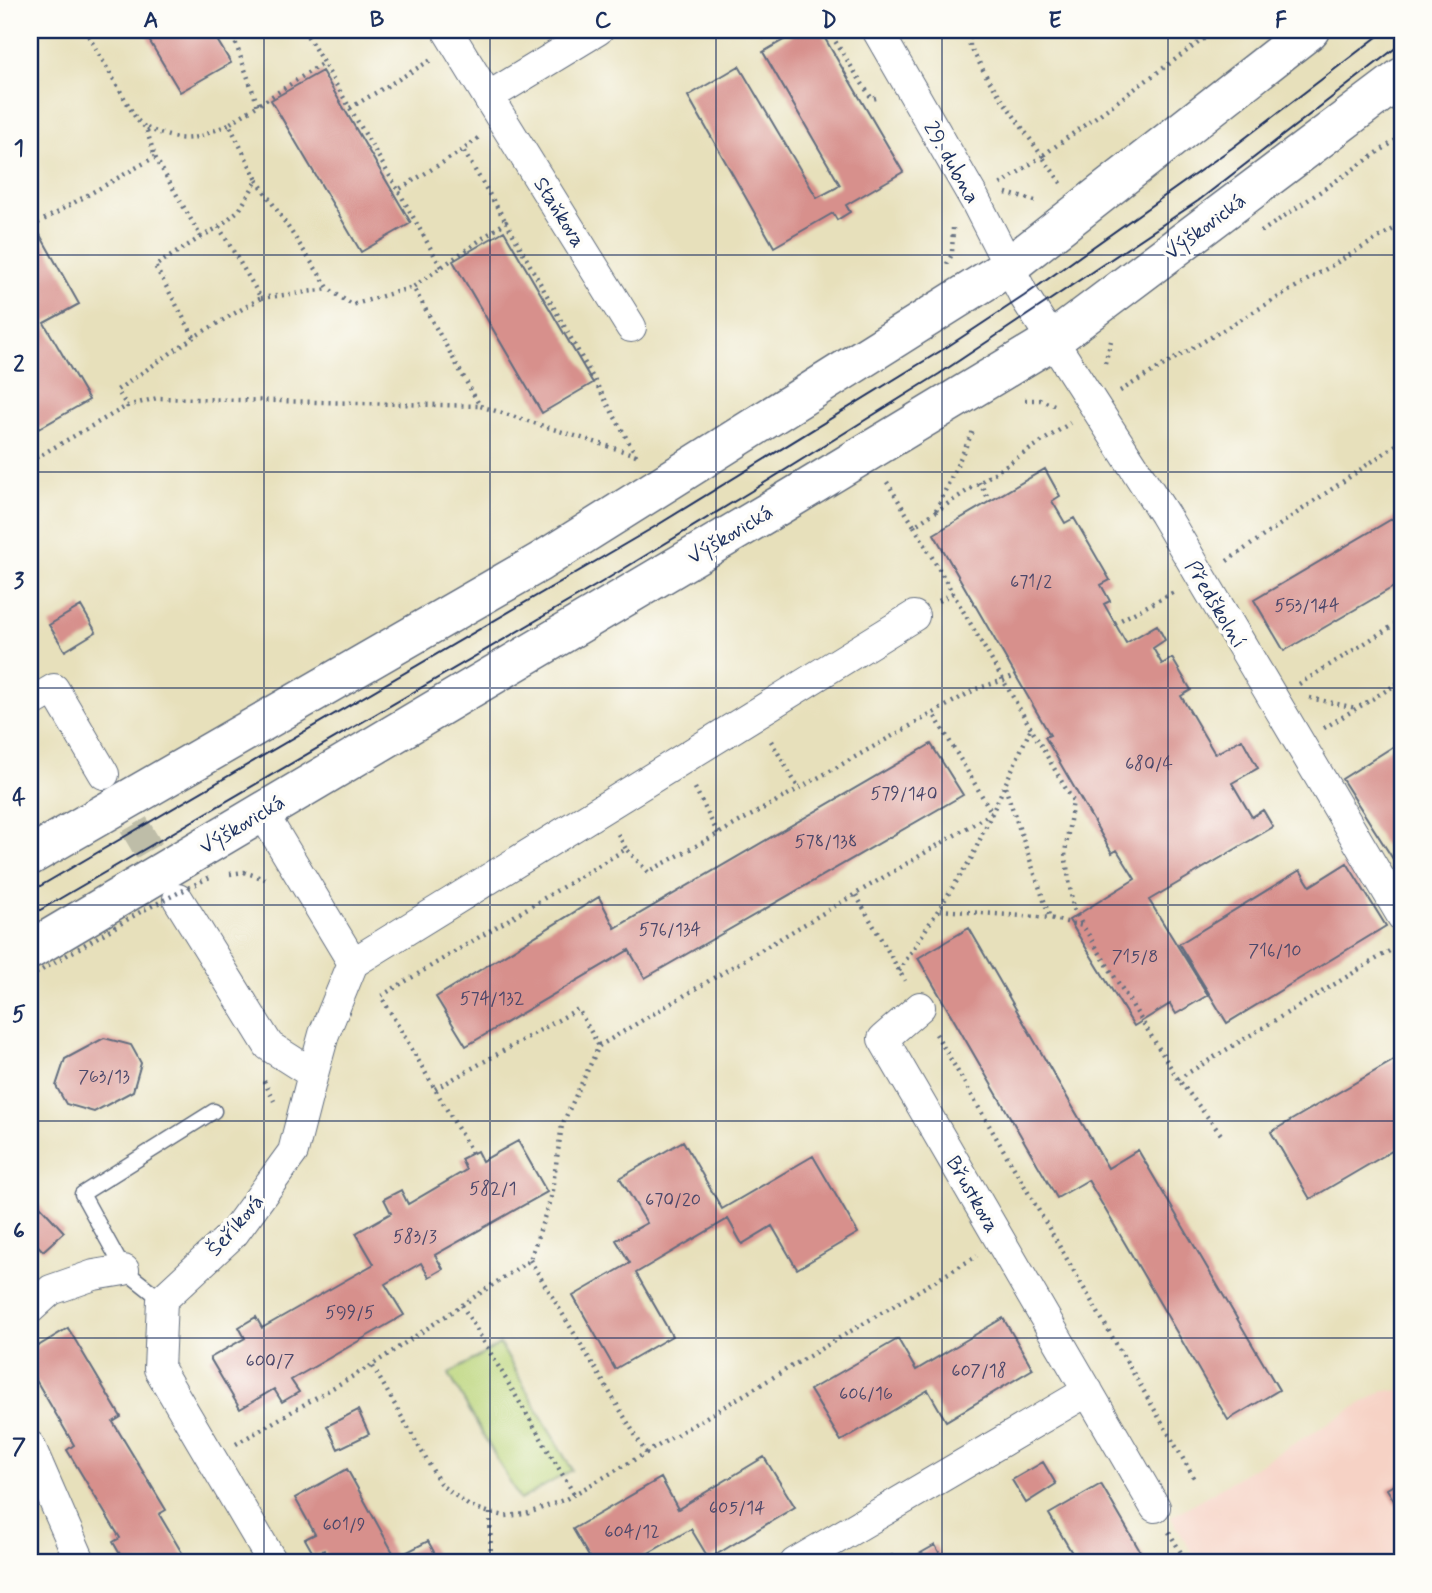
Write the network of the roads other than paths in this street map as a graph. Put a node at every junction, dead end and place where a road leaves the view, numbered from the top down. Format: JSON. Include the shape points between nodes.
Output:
{"nodes":[{"id":1,"x":598,"y":30,"type":"edge"},
{"id":2,"x":877,"y":30,"type":"edge"},
{"id":3,"x":1310,"y":30,"type":"edge"},
{"id":4,"x":451,"y":37,"type":"edge"},
{"id":5,"x":1402,"y":77,"type":"edge"},
{"id":6,"x":495,"y":109,"type":"junction"},
{"id":7,"x":1016,"y":281,"type":"junction"},
{"id":8,"x":631,"y":327,"type":"dead end"},
{"id":9,"x":1053,"y":340,"type":"junction"},
{"id":10,"x":914,"y":616,"type":"dead end"},
{"id":11,"x":30,"y":703,"type":"edge"},
{"id":12,"x":104,"y":774,"type":"tunnel mouth"},
{"id":13,"x":262,"y":812,"type":"junction"},
{"id":14,"x":30,"y":856,"type":"edge"},
{"id":15,"x":178,"y":899,"type":"tunnel mouth"},
{"id":16,"x":1402,"y":916,"type":"edge"},
{"id":17,"x":30,"y":950,"type":"edge"},
{"id":18,"x":354,"y":963,"type":"junction"},
{"id":19,"x":920,"y":1007,"type":"road end"},
{"id":20,"x":313,"y":1074,"type":"junction"},
{"id":21,"x":214,"y":1111,"type":"dead end"},
{"id":22,"x":124,"y":1270,"type":"junction"},
{"id":23,"x":162,"y":1300,"type":"junction"},
{"id":24,"x":30,"y":1309,"type":"edge"},
{"id":25,"x":1088,"y":1391,"type":"junction"},
{"id":26,"x":30,"y":1446,"type":"edge"},
{"id":27,"x":1155,"y":1507,"type":"dead end"},
{"id":28,"x":81,"y":1563,"type":"edge"},
{"id":29,"x":273,"y":1563,"type":"edge"},
{"id":30,"x":795,"y":1563,"type":"edge"}],
"edges":[{"from":1,"to":6,"type":"street"},
{"from":2,"to":7,"type":"street","name":"29. dubna"},
{"from":3,"to":7,"type":"street"},
{"from":4,"to":6,"type":"street","name":"Staňkova"},
{"from":5,"to":9,"type":"street","name":"Výškovická"},
{"from":6,"to":8,"type":"street","name":"Staňkova"},
{"from":7,"to":9,"type":"street","name":"Předškolní"},
{"from":7,"to":14,"type":"street"},
{"from":9,"to":13,"type":"street","name":"Výškovická"},
{"from":9,"to":16,"type":"street","name":"Předškolní","via":[[1164,514]]},
{"from":10,"to":18,"type":"street"},
{"from":11,"to":12,"type":"street","via":[[54,689]]},
{"from":13,"to":17,"type":"street","name":"Výškovická"},
{"from":13,"to":18,"type":"street"},
{"from":15,"to":20,"type":"street","via":[[269,1046]]},
{"from":18,"to":20,"type":"street","name":"Šeříková","via":[[324,1034]]},
{"from":19,"to":25,"type":"street","name":"Břustkova","via":[[883,1039]]},
{"from":20,"to":23,"type":"street","name":"Šeříková","via":[[293,1152],[234,1233]]},
{"from":21,"to":22,"type":"lane","via":[[82,1194]]},
{"from":22,"to":23,"type":"lane"},
{"from":22,"to":24,"type":"street","via":[[51,1290]]},
{"from":23,"to":29,"type":"street","via":[[159,1369]]},
{"from":25,"to":27,"type":"street","name":"Břustkova"},
{"from":25,"to":30,"type":"street"},
{"from":26,"to":28,"type":"street"}]}
